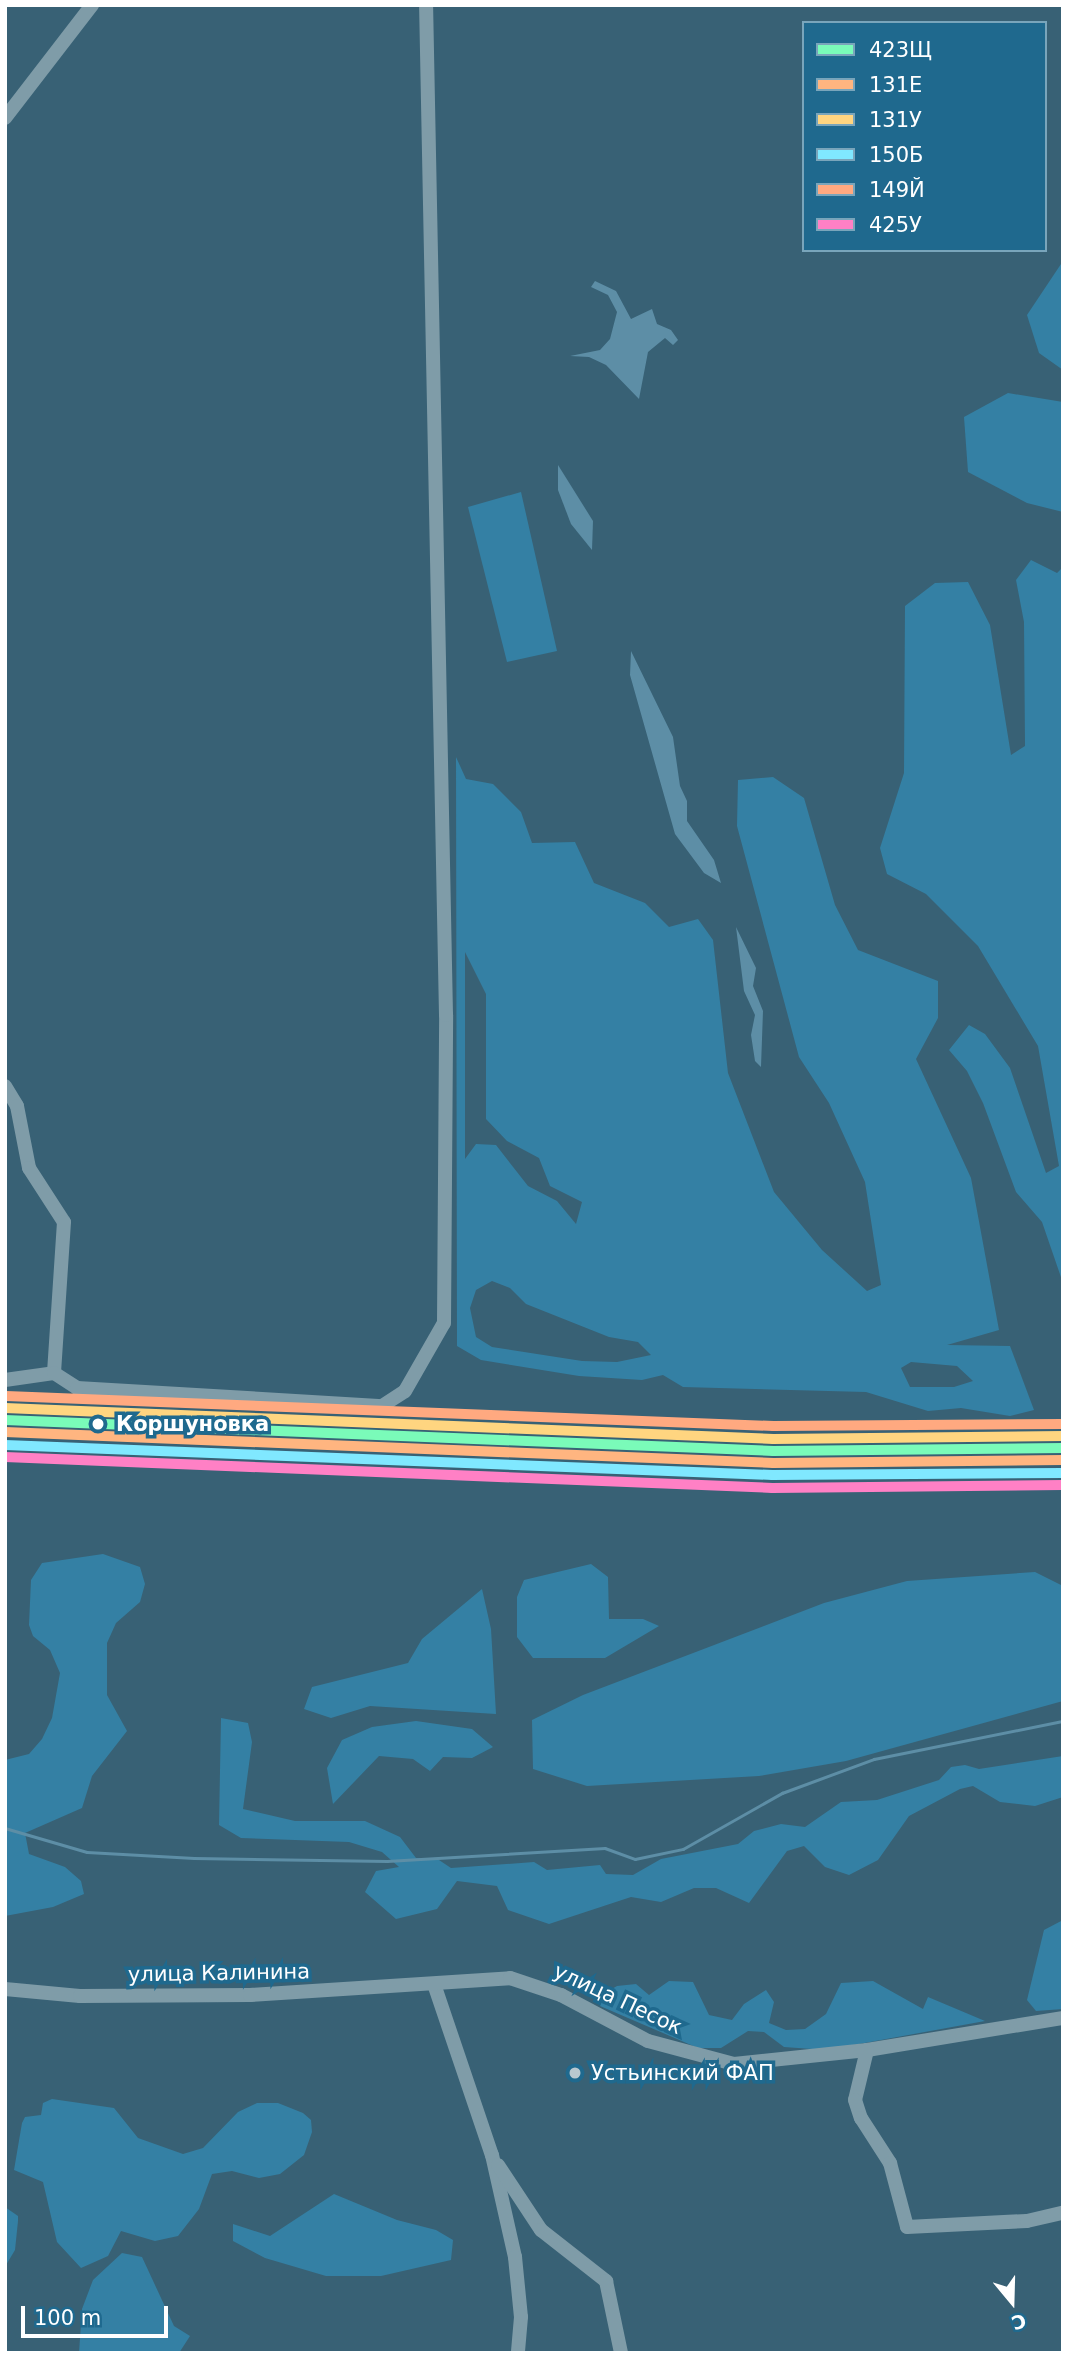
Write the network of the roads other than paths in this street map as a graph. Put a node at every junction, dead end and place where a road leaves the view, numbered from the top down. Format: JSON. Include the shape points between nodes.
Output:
{"nodes":[{"id":1,"x":92,"y":5,"type":"edge"},
{"id":2,"x":426,"y":5,"type":"edge"},
{"id":3,"x":5,"y":118,"type":"edge"},
{"id":4,"x":5,"y":1086,"type":"edge"},
{"id":5,"x":54,"y":1373,"type":"junction"},
{"id":6,"x":5,"y":1380,"type":"edge"},
{"id":7,"x":434,"y":1984,"type":"junction"},
{"id":8,"x":5,"y":1989,"type":"edge"},
{"id":9,"x":1063,"y":2018,"type":"edge"},
{"id":10,"x":867,"y":2050,"type":"junction"},
{"id":11,"x":492,"y":2155,"type":"junction"},
{"id":12,"x":1063,"y":2213,"type":"edge"},
{"id":13,"x":518,"y":2353,"type":"edge"},
{"id":14,"x":621,"y":2353,"type":"edge"}],
"edges":[{"from":1,"to":3,"type":"street"},
{"from":2,"to":5,"type":"street","via":[[446,1015],[444,1323],[405,1391],[382,1406],[77,1388]]},
{"from":4,"to":5,"type":"street","via":[[17,1106],[29,1168],[64,1222]]},
{"from":5,"to":6,"type":"street"},
{"from":7,"to":8,"type":"street","name":"улица Калинина","via":[[250,1995],[80,1996]]},
{"from":7,"to":10,"type":"street","name":"улица Песок","via":[[499,1978],[537,1984],[648,2041],[734,2064]]},
{"from":7,"to":11,"type":"street"},
{"from":9,"to":10,"type":"street","name":"улица Песок"},
{"from":10,"to":12,"type":"street","via":[[855,2100],[890,2163],[907,2227],[1027,2221]]},
{"from":11,"to":13,"type":"street","via":[[515,2257],[521,2317]]},
{"from":11,"to":14,"type":"street","via":[[541,2230],[606,2281]]}]}
